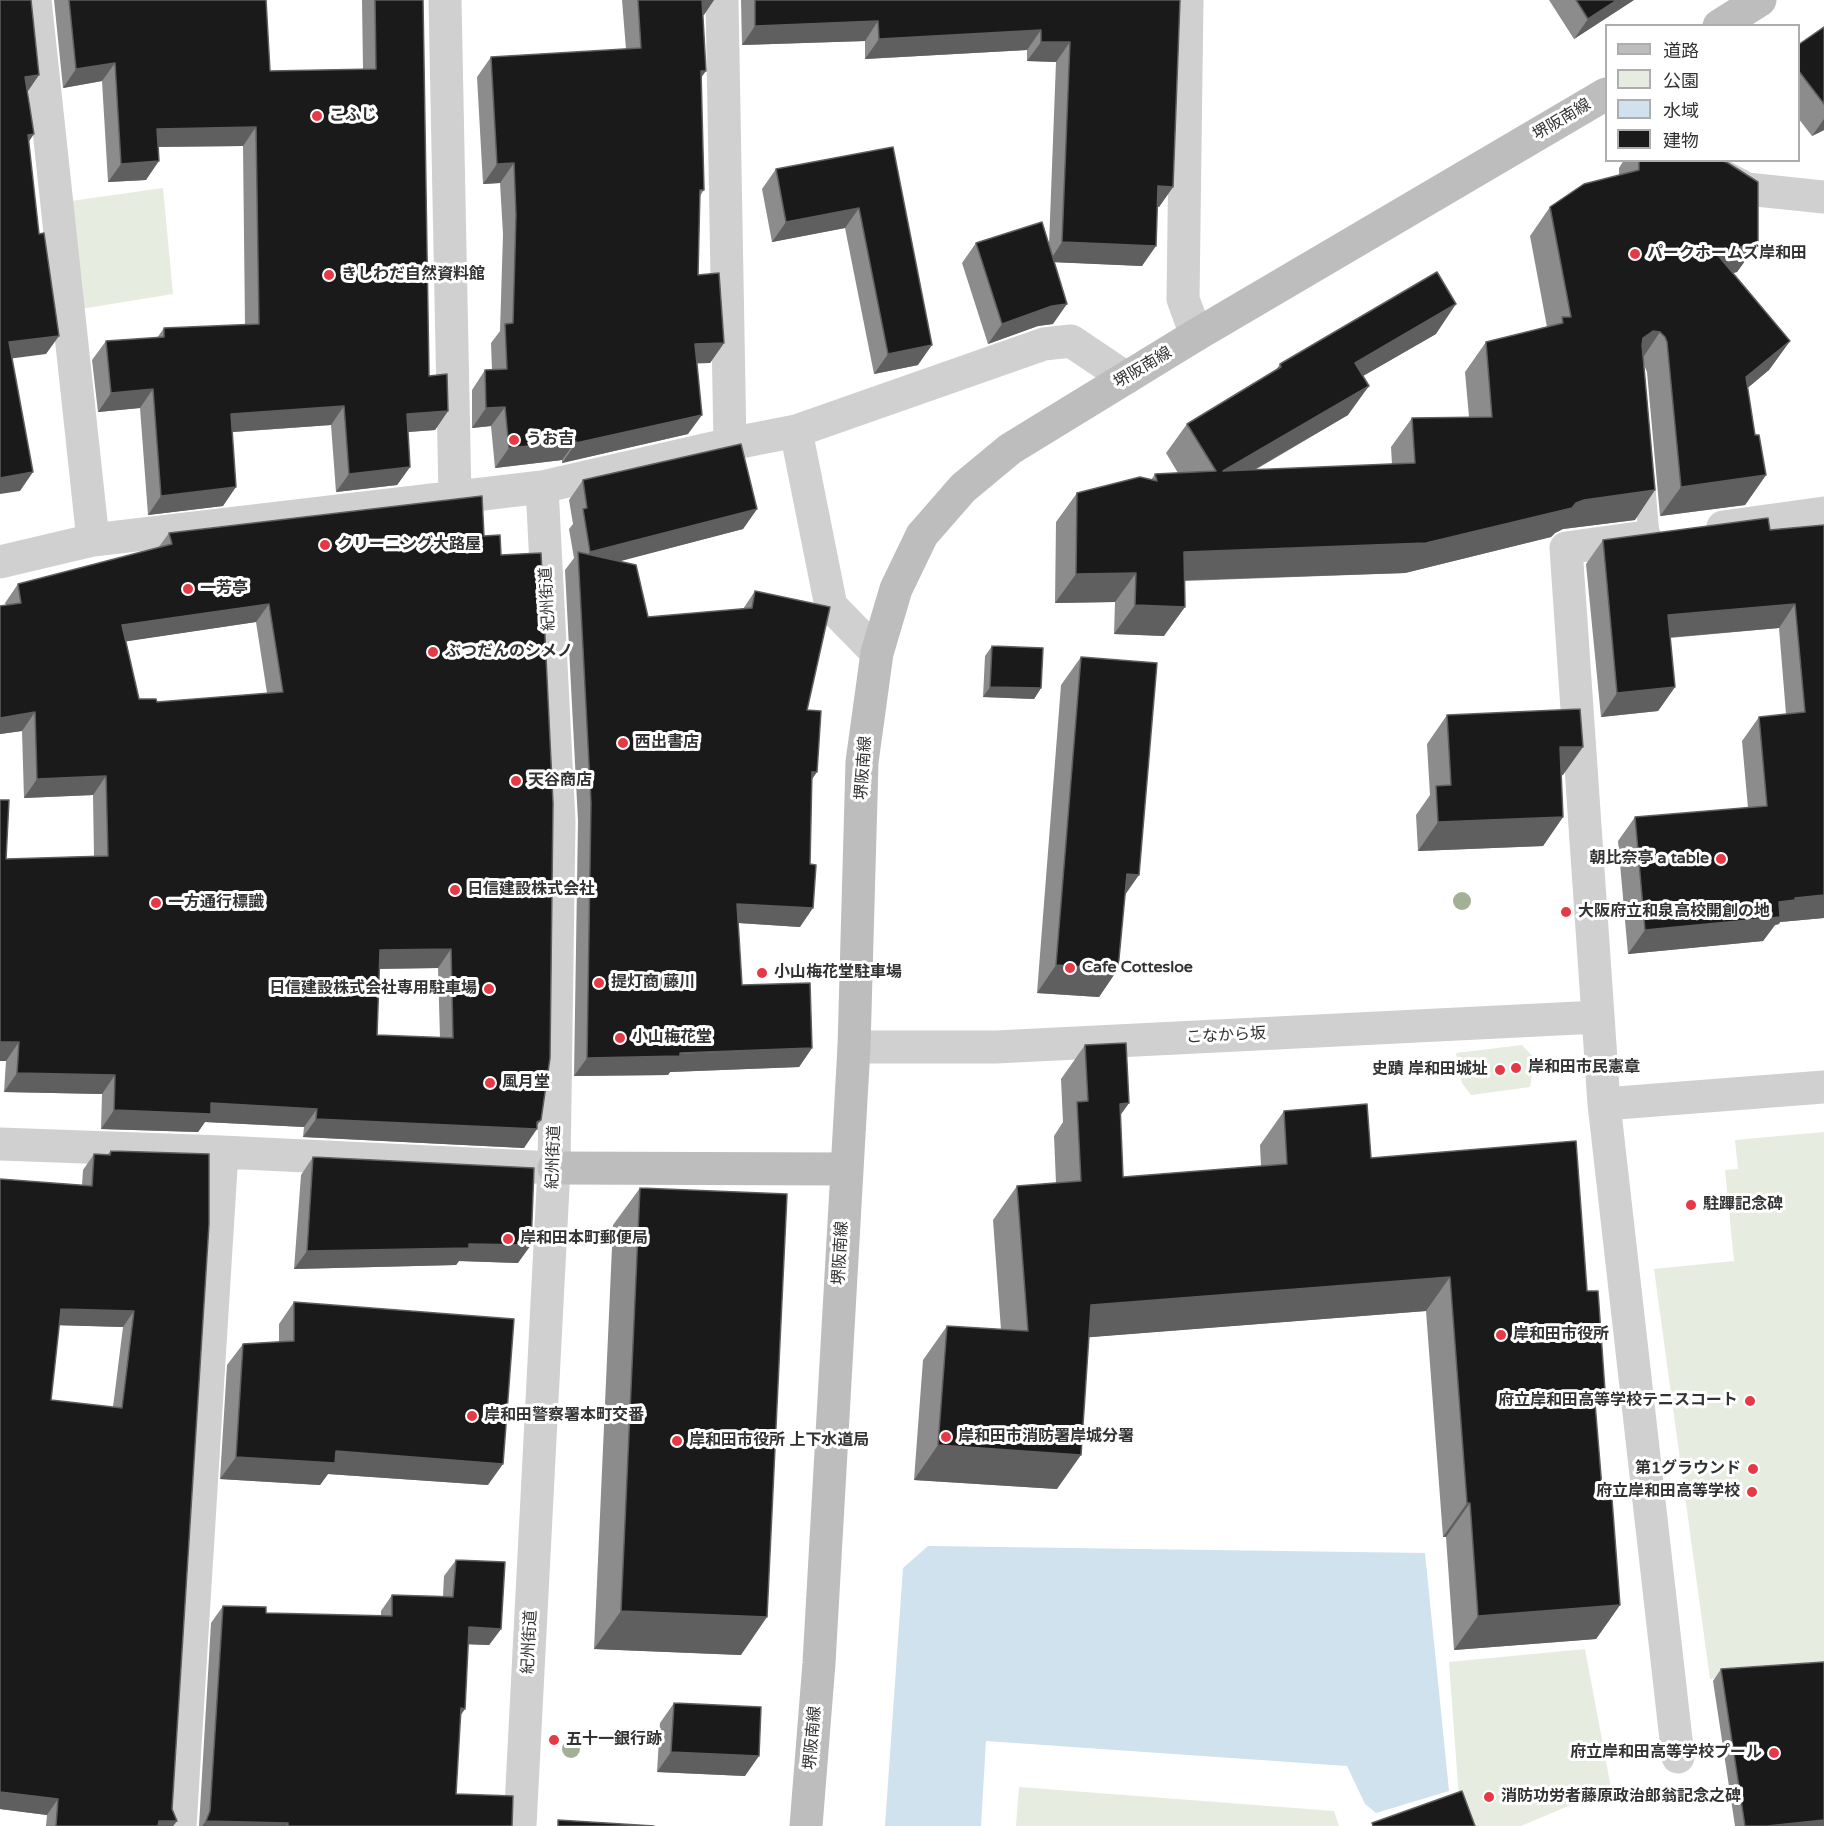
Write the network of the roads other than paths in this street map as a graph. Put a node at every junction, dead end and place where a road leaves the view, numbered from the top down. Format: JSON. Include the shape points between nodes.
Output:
{"nodes":[{"id":1,"x":34,"y":0,"type":"edge"},
{"id":2,"x":446,"y":0,"type":"edge"},
{"id":3,"x":722,"y":0,"type":"edge"},
{"id":4,"x":1187,"y":0,"type":"edge"},
{"id":5,"x":1760,"y":0,"type":"edge"},
{"id":6,"x":1722,"y":24,"type":"edge"},
{"id":7,"x":1605,"y":94,"type":"edge"},
{"id":8,"x":1706,"y":162,"type":"edge"},
{"id":9,"x":1824,"y":197,"type":"edge"},
{"id":10,"x":1196,"y":335,"type":"junction"},
{"id":11,"x":1126,"y":378,"type":"junction"},
{"id":12,"x":796,"y":431,"type":"junction"},
{"id":13,"x":730,"y":444,"type":"junction"},
{"id":14,"x":1641,"y":455,"type":"edge"},
{"id":15,"x":542,"y":487,"type":"junction"},
{"id":16,"x":455,"y":497,"type":"junction"},
{"id":17,"x":1824,"y":513,"type":"edge"},
{"id":18,"x":1649,"y":536,"type":"junction"},
{"id":19,"x":93,"y":540,"type":"junction"},
{"id":20,"x":0,"y":562,"type":"edge"},
{"id":21,"x":877,"y":653,"type":"junction"},
{"id":22,"x":1598,"y":1017,"type":"junction"},
{"id":23,"x":854,"y":1047,"type":"junction"},
{"id":24,"x":1824,"y":1087,"type":"edge"},
{"id":25,"x":1605,"y":1104,"type":"junction"},
{"id":26,"x":0,"y":1144,"type":"edge"},
{"id":27,"x":222,"y":1152,"type":"junction"},
{"id":28,"x":554,"y":1168,"type":"junction"},
{"id":29,"x":846,"y":1169,"type":"junction"},
{"id":30,"x":1678,"y":1757,"type":"dead end"},
{"id":31,"x":180,"y":1826,"type":"edge"},
{"id":32,"x":520,"y":1826,"type":"edge"},
{"id":33,"x":806,"y":1826,"type":"edge"}],
"edges":[{"from":1,"to":19,"type":"street"},
{"from":2,"to":16,"type":"street"},
{"from":3,"to":13,"type":"street"},
{"from":4,"to":10,"type":"street","via":[[1183,299]]},
{"from":5,"to":6,"type":"main road"},
{"from":7,"to":10,"type":"main road","name":"堺阪南線"},
{"from":8,"to":9,"type":"street","via":[[1713,171],[1747,189]]},
{"from":10,"to":11,"type":"main road","name":"堺阪南線"},
{"from":11,"to":12,"type":"street","via":[[1071,341],[1044,344]]},
{"from":11,"to":21,"type":"main road","name":"堺阪南線","via":[[1010,449],[963,488],[922,535],[896,589]]},
{"from":12,"to":13,"type":"street"},
{"from":12,"to":21,"type":"street","via":[[831,606]]},
{"from":13,"to":15,"type":"street"},
{"from":14,"to":18,"type":"lane"},
{"from":15,"to":16,"type":"street"},
{"from":15,"to":28,"type":"street","name":"紀州街道","via":[[559,829]]},
{"from":16,"to":19,"type":"street"},
{"from":17,"to":18,"type":"street"},
{"from":18,"to":22,"type":"street","via":[[1566,548]]},
{"from":19,"to":20,"type":"street"},
{"from":21,"to":23,"type":"main road","name":"堺阪南線","via":[[862,762]]},
{"from":22,"to":23,"type":"street","name":"こなから坂","via":[[996,1047]]},
{"from":22,"to":25,"type":"street"},
{"from":23,"to":29,"type":"main road","name":"堺阪南線"},
{"from":24,"to":25,"type":"street"},
{"from":25,"to":30,"type":"street"},
{"from":26,"to":27,"type":"street"},
{"from":27,"to":28,"type":"street"},
{"from":27,"to":31,"type":"street"},
{"from":28,"to":29,"type":"main road"},
{"from":28,"to":32,"type":"street","name":"紀州街道"},
{"from":29,"to":33,"type":"main road","name":"堺阪南線","via":[[820,1652]]}]}
